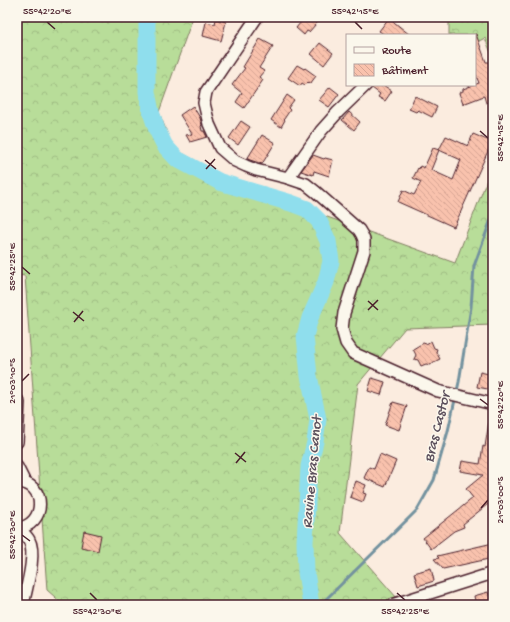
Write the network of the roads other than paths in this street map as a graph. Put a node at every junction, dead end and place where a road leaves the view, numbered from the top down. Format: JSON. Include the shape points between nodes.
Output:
{"nodes":[{"id":1,"x":253,"y":18,"type":"edge"},
{"id":2,"x":365,"y":86,"type":"edge"},
{"id":3,"x":288,"y":178,"type":"junction"},
{"id":4,"x":17,"y":400,"type":"edge"},
{"id":5,"x":493,"y":404,"type":"edge"},
{"id":6,"x":17,"y":442,"type":"edge"},
{"id":7,"x":17,"y":467,"type":"edge"},
{"id":8,"x":21,"y":482,"type":"edge"},
{"id":9,"x":32,"y":522,"type":"junction"},
{"id":10,"x":18,"y":528,"type":"edge"},
{"id":11,"x":29,"y":540,"type":"junction"},
{"id":12,"x":493,"y":573,"type":"edge"},
{"id":13,"x":23,"y":605,"type":"edge"},
{"id":14,"x":392,"y":605,"type":"edge"}],
"edges":[{"from":1,"to":3,"type":"street","via":[[206,92],[204,103],[220,148],[235,161],[246,166]]},
{"from":2,"to":3,"type":"street","via":[[321,131]]},
{"from":3,"to":5,"type":"street","via":[[306,184],[316,192],[359,230],[364,240],[364,251],[344,313],[342,329],[346,343],[353,353],[438,391]]},
{"from":4,"to":6,"type":"street"},
{"from":7,"to":8,"type":"street"},
{"from":8,"to":9,"type":"street","via":[[35,490],[40,500],[39,512]]},
{"from":9,"to":10,"type":"street"},
{"from":9,"to":11,"type":"street"},
{"from":10,"to":11,"type":"street"},
{"from":11,"to":13,"type":"street","via":[[32,559]]},
{"from":12,"to":14,"type":"street"}]}
